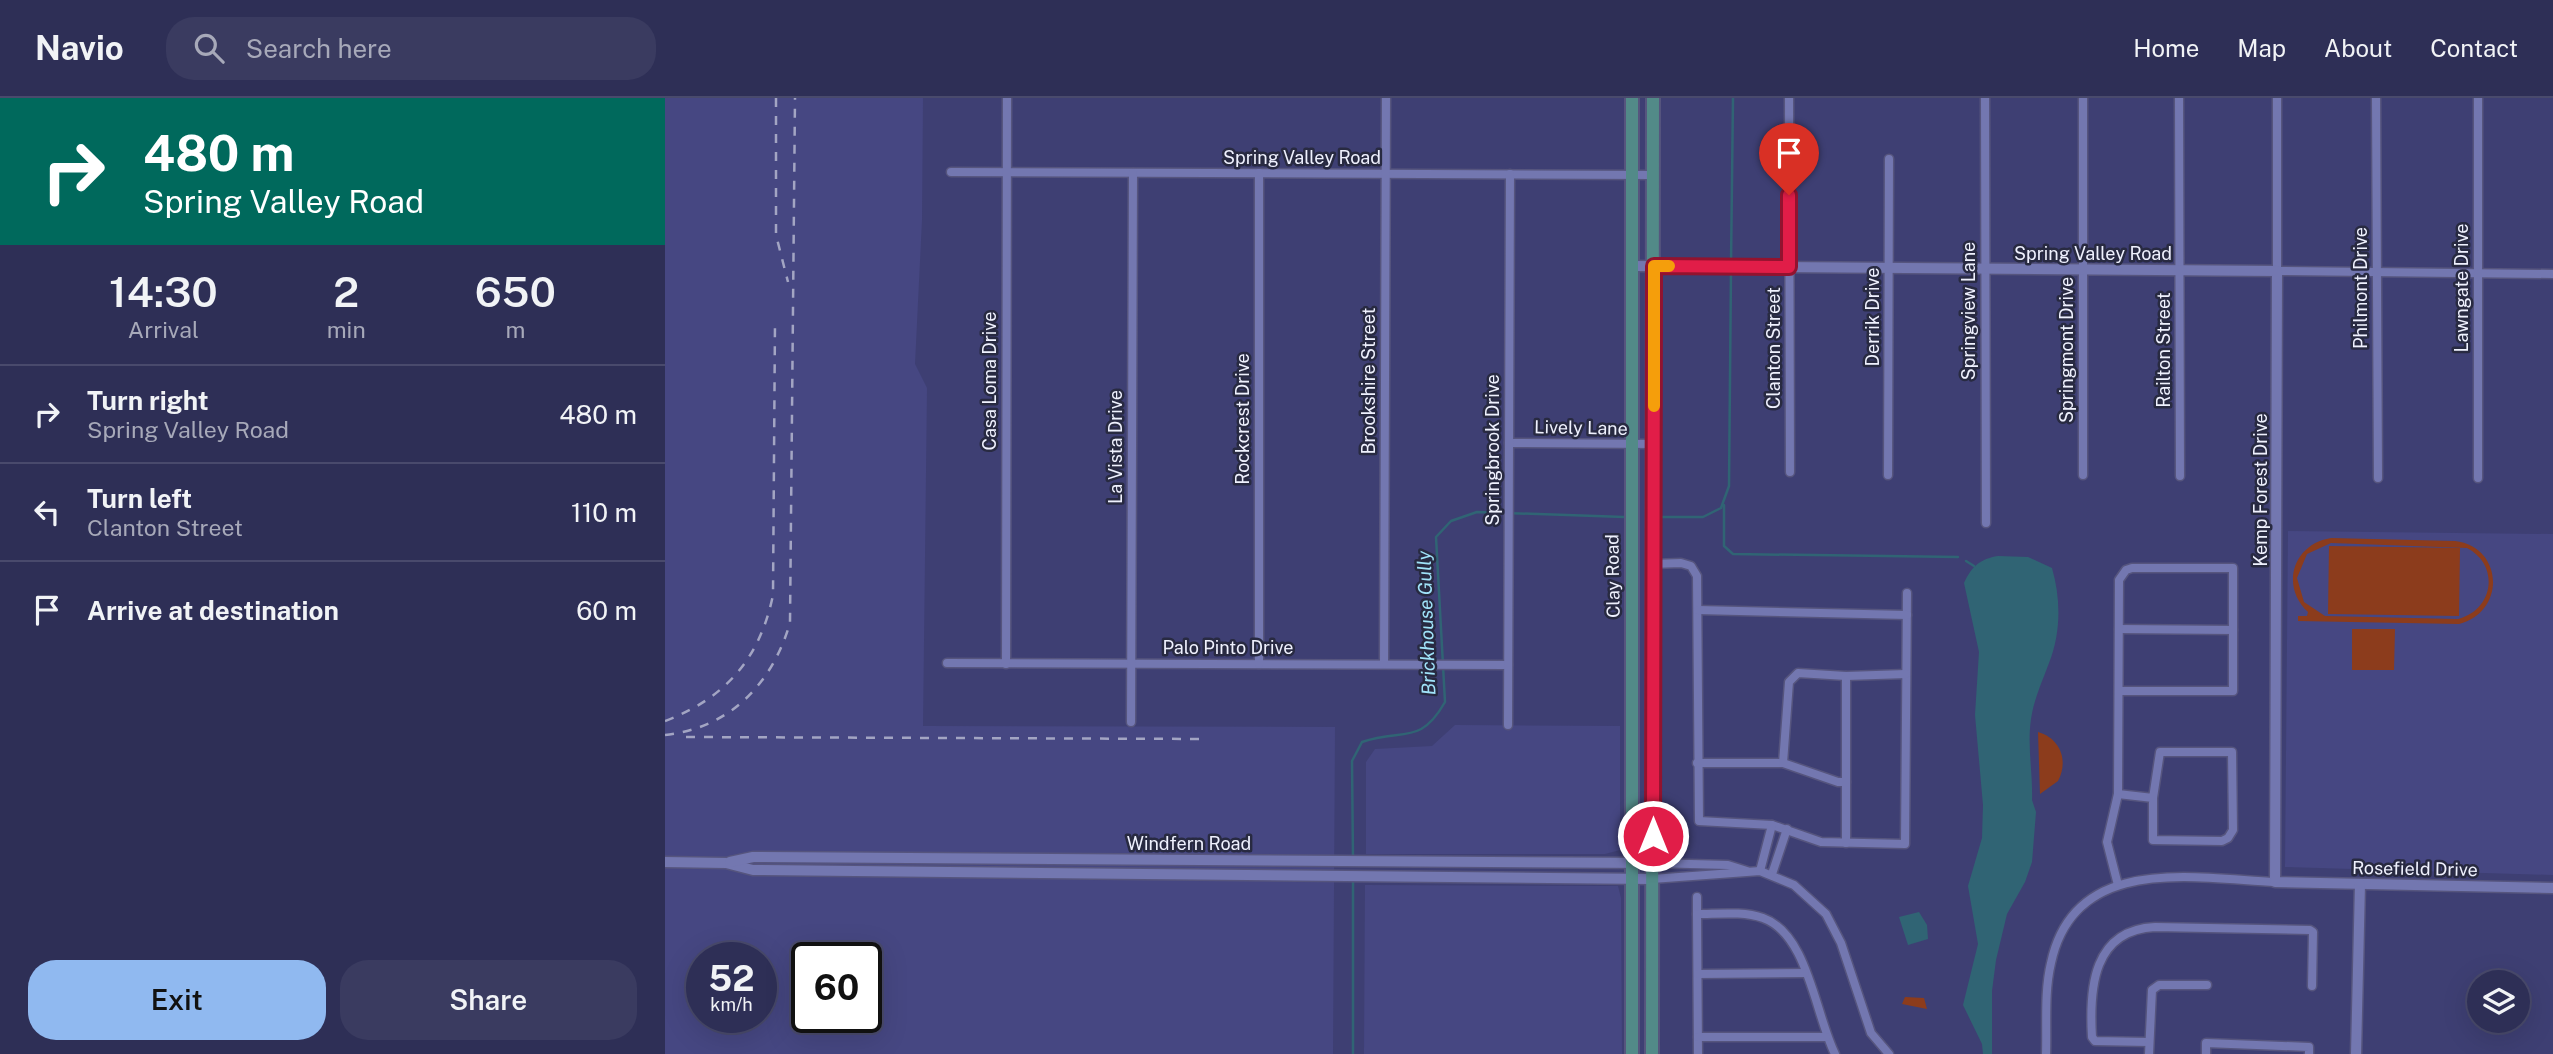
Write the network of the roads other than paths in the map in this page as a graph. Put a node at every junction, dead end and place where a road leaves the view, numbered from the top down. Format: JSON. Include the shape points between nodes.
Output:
{"nodes":[{"id":1,"x":1007,"y":98,"type":"edge"},
{"id":2,"x":1386,"y":98,"type":"edge"},
{"id":3,"x":1632,"y":98,"type":"edge"},
{"id":4,"x":1653,"y":98,"type":"edge"},
{"id":5,"x":1789,"y":98,"type":"edge"},
{"id":6,"x":1985,"y":98,"type":"edge"},
{"id":7,"x":2083,"y":98,"type":"edge"},
{"id":8,"x":2179,"y":98,"type":"edge"},
{"id":9,"x":2277,"y":98,"type":"edge"},
{"id":10,"x":2376,"y":98,"type":"edge"},
{"id":11,"x":2477,"y":98,"type":"edge"},
{"id":12,"x":1889,"y":159,"type":"dead end"},
{"id":13,"x":951,"y":172,"type":"dead end"},
{"id":14,"x":1006,"y":172,"type":"junction"},
{"id":15,"x":1133,"y":173,"type":"junction"},
{"id":16,"x":1259,"y":173,"type":"junction"},
{"id":17,"x":1386,"y":174,"type":"junction"},
{"id":18,"x":1510,"y":174,"type":"junction"},
{"id":19,"x":1633,"y":175,"type":"junction"},
{"id":20,"x":1653,"y":175,"type":"junction"},
{"id":21,"x":1634,"y":266,"type":"junction"},
{"id":22,"x":1654,"y":266,"type":"junction"},
{"id":23,"x":1789,"y":267,"type":"junction"},
{"id":24,"x":1889,"y":268,"type":"junction"},
{"id":25,"x":1985,"y":269,"type":"junction"},
{"id":26,"x":2083,"y":270,"type":"junction"},
{"id":27,"x":2180,"y":271,"type":"junction"},
{"id":28,"x":2277,"y":271,"type":"junction"},
{"id":29,"x":2376,"y":272,"type":"junction"},
{"id":30,"x":2477,"y":273,"type":"junction"},
{"id":31,"x":2553,"y":274,"type":"edge"},
{"id":32,"x":1509,"y":443,"type":"junction"},
{"id":33,"x":1630,"y":444,"type":"junction"},
{"id":34,"x":1654,"y":444,"type":"junction"},
{"id":35,"x":1790,"y":472,"type":"dead end"},
{"id":36,"x":1888,"y":474,"type":"dead end"},
{"id":37,"x":2083,"y":475,"type":"dead end"},
{"id":38,"x":2180,"y":476,"type":"dead end"},
{"id":39,"x":2378,"y":478,"type":"dead end"},
{"id":40,"x":2478,"y":478,"type":"dead end"},
{"id":41,"x":1986,"y":523,"type":"dead end"},
{"id":42,"x":1652,"y":564,"type":"junction"},
{"id":43,"x":1907,"y":593,"type":"dead end"},
{"id":44,"x":1698,"y":610,"type":"junction"},
{"id":45,"x":1907,"y":615,"type":"junction"},
{"id":46,"x":2119,"y":629,"type":"junction"},
{"id":47,"x":2233,"y":630,"type":"junction"},
{"id":48,"x":947,"y":663,"type":"dead end"},
{"id":49,"x":1006,"y":664,"type":"junction"},
{"id":50,"x":1131,"y":664,"type":"junction"},
{"id":51,"x":1259,"y":664,"type":"junction"},
{"id":52,"x":1384,"y":664,"type":"junction"},
{"id":53,"x":1509,"y":665,"type":"junction"},
{"id":54,"x":1906,"y":674,"type":"junction"},
{"id":55,"x":1846,"y":676,"type":"junction"},
{"id":56,"x":2119,"y":691,"type":"junction"},
{"id":57,"x":1632,"y":696,"type":"junction"},
{"id":58,"x":1651,"y":698,"type":"junction"},
{"id":59,"x":1131,"y":722,"type":"dead end"},
{"id":60,"x":1508,"y":725,"type":"dead end"},
{"id":61,"x":1697,"y":762,"type":"junction"},
{"id":62,"x":1783,"y":763,"type":"junction"},
{"id":63,"x":1846,"y":782,"type":"junction"},
{"id":64,"x":2118,"y":794,"type":"junction"},
{"id":65,"x":2154,"y":798,"type":"junction"},
{"id":66,"x":1772,"y":825,"type":"junction"},
{"id":67,"x":1787,"y":829,"type":"junction"},
{"id":68,"x":1846,"y":843,"type":"junction"},
{"id":69,"x":1377,"y":861,"type":"junction"},
{"id":70,"x":665,"y":862,"type":"edge"},
{"id":71,"x":1480,"y":862,"type":"junction"},
{"id":72,"x":726,"y":863,"type":"junction"},
{"id":73,"x":1630,"y":863,"type":"junction"},
{"id":74,"x":1653,"y":863,"type":"junction"},
{"id":75,"x":1747,"y":870,"type":"junction"},
{"id":76,"x":1760,"y":870,"type":"junction"},
{"id":77,"x":1772,"y":874,"type":"junction"},
{"id":78,"x":1368,"y":877,"type":"junction"},
{"id":79,"x":1480,"y":877,"type":"junction"},
{"id":80,"x":1652,"y":879,"type":"junction"},
{"id":81,"x":1630,"y":880,"type":"junction"},
{"id":82,"x":2275,"y":882,"type":"junction"},
{"id":83,"x":2360,"y":884,"type":"junction"},
{"id":84,"x":2118,"y":885,"type":"junction"},
{"id":85,"x":2553,"y":888,"type":"edge"},
{"id":86,"x":1697,"y":897,"type":"dead end"},
{"id":87,"x":1697,"y":914,"type":"junction"},
{"id":88,"x":1805,"y":973,"type":"junction"},
{"id":89,"x":1697,"y":974,"type":"junction"},
{"id":90,"x":2207,"y":985,"type":"dead end"},
{"id":91,"x":2312,"y":986,"type":"dead end"},
{"id":92,"x":1698,"y":1037,"type":"junction"},
{"id":93,"x":1826,"y":1037,"type":"junction"},
{"id":94,"x":2150,"y":1042,"type":"junction"},
{"id":95,"x":2254,"y":1050,"type":"edge"},
{"id":96,"x":1887,"y":1053,"type":"edge"},
{"id":97,"x":1632,"y":1054,"type":"edge"},
{"id":98,"x":1652,"y":1054,"type":"edge"},
{"id":99,"x":1697,"y":1054,"type":"edge"},
{"id":100,"x":1835,"y":1054,"type":"edge"},
{"id":101,"x":2046,"y":1054,"type":"edge"},
{"id":102,"x":2149,"y":1054,"type":"edge"},
{"id":103,"x":2206,"y":1054,"type":"edge"},
{"id":104,"x":2309,"y":1054,"type":"edge"},
{"id":105,"x":2357,"y":1054,"type":"edge"}],
"edges":[{"from":1,"to":14,"type":"street","name":"Casa Loma Drive"},
{"from":2,"to":17,"type":"street","name":"Brookshire Street"},
{"from":3,"to":19,"type":"main road","name":"Clay Road"},
{"from":4,"to":20,"type":"main road"},
{"from":5,"to":23,"type":"street","name":"Clanton Street"},
{"from":6,"to":25,"type":"street","name":"Springview Lane"},
{"from":7,"to":26,"type":"street","name":"Springmont Drive"},
{"from":8,"to":27,"type":"street","name":"Railton Street"},
{"from":9,"to":28,"type":"street","name":"Kemp Forest Drive"},
{"from":10,"to":29,"type":"street","name":"Philmont Drive"},
{"from":11,"to":30,"type":"street","name":"Lawngate Drive"},
{"from":12,"to":24,"type":"street","name":"Derrik Drive"},
{"from":13,"to":14,"type":"street","name":"Spring Valley Road"},
{"from":14,"to":15,"type":"street","name":"Spring Valley Road"},
{"from":14,"to":49,"type":"street","name":"Casa Loma Drive"},
{"from":15,"to":16,"type":"street","name":"Spring Valley Road"},
{"from":15,"to":50,"type":"street","name":"La Vista Drive"},
{"from":16,"to":17,"type":"street","name":"Spring Valley Road"},
{"from":16,"to":51,"type":"street","name":"Rockcrest Drive"},
{"from":17,"to":18,"type":"street","name":"Spring Valley Road"},
{"from":17,"to":52,"type":"street","name":"Brookshire Street"},
{"from":18,"to":19,"type":"street","name":"Spring Valley Road"},
{"from":18,"to":32,"type":"street","name":"Springbrook Drive"},
{"from":19,"to":20,"type":"street","name":"Spring Valley Road"},
{"from":19,"to":21,"type":"main road","name":"Clay Road"},
{"from":20,"to":22,"type":"main road"},
{"from":21,"to":22,"type":"street","name":"Spring Valley Road"},
{"from":21,"to":33,"type":"main road","name":"Clay Road"},
{"from":22,"to":23,"type":"street","name":"Spring Valley Road"},
{"from":22,"to":34,"type":"main road"},
{"from":23,"to":24,"type":"street","name":"Spring Valley Road"},
{"from":23,"to":35,"type":"street","name":"Clanton Street"},
{"from":24,"to":25,"type":"street","name":"Spring Valley Road"},
{"from":24,"to":36,"type":"street","name":"Derrik Drive"},
{"from":25,"to":26,"type":"street","name":"Spring Valley Road"},
{"from":25,"to":41,"type":"street","name":"Springview Lane"},
{"from":26,"to":27,"type":"street","name":"Spring Valley Road"},
{"from":26,"to":37,"type":"street","name":"Springmont Drive"},
{"from":27,"to":28,"type":"street","name":"Spring Valley Road"},
{"from":27,"to":38,"type":"street","name":"Railton Street"},
{"from":28,"to":29,"type":"street","name":"Spring Valley Road"},
{"from":28,"to":82,"type":"street","name":"Kemp Forest Drive"},
{"from":29,"to":30,"type":"street","name":"Spring Valley Road"},
{"from":29,"to":39,"type":"street","name":"Philmont Drive"},
{"from":30,"to":31,"type":"street","name":"Spring Valley Road"},
{"from":30,"to":40,"type":"street","name":"Lawngate Drive"},
{"from":32,"to":33,"type":"street","name":"Lively Lane"},
{"from":32,"to":53,"type":"street","name":"Springbrook Drive"},
{"from":33,"to":34,"type":"street","name":"Lively Lane"},
{"from":33,"to":57,"type":"main road","name":"Clay Road"},
{"from":34,"to":42,"type":"main road"},
{"from":42,"to":44,"type":"street","via":[[1691,566],[1697,576]]},
{"from":42,"to":58,"type":"main road"},
{"from":43,"to":45,"type":"street"},
{"from":44,"to":45,"type":"street"},
{"from":44,"to":61,"type":"street"},
{"from":45,"to":54,"type":"street"},
{"from":46,"to":47,"type":"street"},
{"from":46,"to":47,"type":"street","via":[[2119,580],[2126,570],[2233,568]]},
{"from":46,"to":56,"type":"street"},
{"from":47,"to":56,"type":"street","via":[[2233,691]]},
{"from":48,"to":49,"type":"street","name":"Palo Pinto Drive"},
{"from":49,"to":50,"type":"street","name":"Palo Pinto Drive"},
{"from":50,"to":51,"type":"street","name":"Palo Pinto Drive"},
{"from":50,"to":59,"type":"street","name":"La Vista Drive"},
{"from":51,"to":52,"type":"street","name":"Palo Pinto Drive"},
{"from":52,"to":53,"type":"street","name":"Palo Pinto Drive"},
{"from":53,"to":60,"type":"street","name":"Springbrook Drive"},
{"from":54,"to":55,"type":"street"},
{"from":54,"to":68,"type":"street","via":[[1905,844]]},
{"from":55,"to":62,"type":"street","via":[[1798,673],[1789,682]]},
{"from":55,"to":63,"type":"street"},
{"from":56,"to":64,"type":"street"},
{"from":57,"to":58,"type":"main road"},
{"from":57,"to":73,"type":"main road","name":"Clay Road"},
{"from":58,"to":74,"type":"main road"},
{"from":61,"to":62,"type":"street"},
{"from":61,"to":66,"type":"street","via":[[1699,821]]},
{"from":62,"to":63,"type":"street"},
{"from":63,"to":68,"type":"street"},
{"from":64,"to":65,"type":"street"},
{"from":64,"to":84,"type":"street","via":[[2107,842]]},
{"from":65,"to":65,"type":"street","via":[[2160,752],[2232,752],[2233,830],[2228,838],[2153,840]]},
{"from":66,"to":67,"type":"street"},
{"from":66,"to":76,"type":"street"},
{"from":67,"to":68,"type":"street","via":[[1821,842]]},
{"from":67,"to":77,"type":"street"},
{"from":69,"to":71,"type":"street","name":"Windfern Road"},
{"from":69,"to":72,"type":"street","name":"Windfern Road","via":[[753,857]]},
{"from":69,"to":78,"type":"street"},
{"from":70,"to":72,"type":"street","name":"Windfern Road"},
{"from":71,"to":73,"type":"street","name":"Windfern Road"},
{"from":71,"to":79,"type":"street"},
{"from":72,"to":78,"type":"street","name":"Windfern Road","via":[[753,870]]},
{"from":73,"to":74,"type":"street","name":"Windfern Road"},
{"from":73,"to":81,"type":"main road","name":"Clay Road"},
{"from":74,"to":75,"type":"street","via":[[1728,865]]},
{"from":74,"to":80,"type":"main road"},
{"from":75,"to":76,"type":"street"},
{"from":75,"to":80,"type":"street"},
{"from":76,"to":77,"type":"street"},
{"from":77,"to":96,"type":"street","via":[[1794,885],[1826,914],[1841,943],[1871,1033]]},
{"from":78,"to":79,"type":"street","name":"Windfern Road"},
{"from":79,"to":81,"type":"street","name":"Windfern Road"},
{"from":80,"to":81,"type":"street","name":"Windfern Road"},
{"from":80,"to":98,"type":"main road"},
{"from":81,"to":97,"type":"main road","name":"Clay Road"},
{"from":82,"to":83,"type":"street","name":"Rosefield Drive"},
{"from":82,"to":84,"type":"street","via":[[2158,877]]},
{"from":83,"to":85,"type":"street","name":"Rosefield Drive"},
{"from":83,"to":105,"type":"street"},
{"from":84,"to":101,"type":"street","via":[[2098,894],[2071,917],[2056,945],[2048,980]]},
{"from":86,"to":87,"type":"street"},
{"from":87,"to":88,"type":"street","via":[[1764,918],[1783,929],[1798,949]]},
{"from":87,"to":89,"type":"street"},
{"from":88,"to":89,"type":"street"},
{"from":88,"to":93,"type":"street"},
{"from":89,"to":92,"type":"street"},
{"from":90,"to":94,"type":"street","via":[[2159,985],[2152,990]]},
{"from":91,"to":94,"type":"street","via":[[2310,930],[2135,930],[2112,944],[2098,963],[2092,1037],[2095,1041]]},
{"from":92,"to":93,"type":"street"},
{"from":92,"to":99,"type":"street"},
{"from":93,"to":100,"type":"street"},
{"from":94,"to":102,"type":"street"},
{"from":95,"to":103,"type":"street","via":[[2206,1043]]},
{"from":95,"to":104,"type":"street","via":[[2309,1047]]}]}
